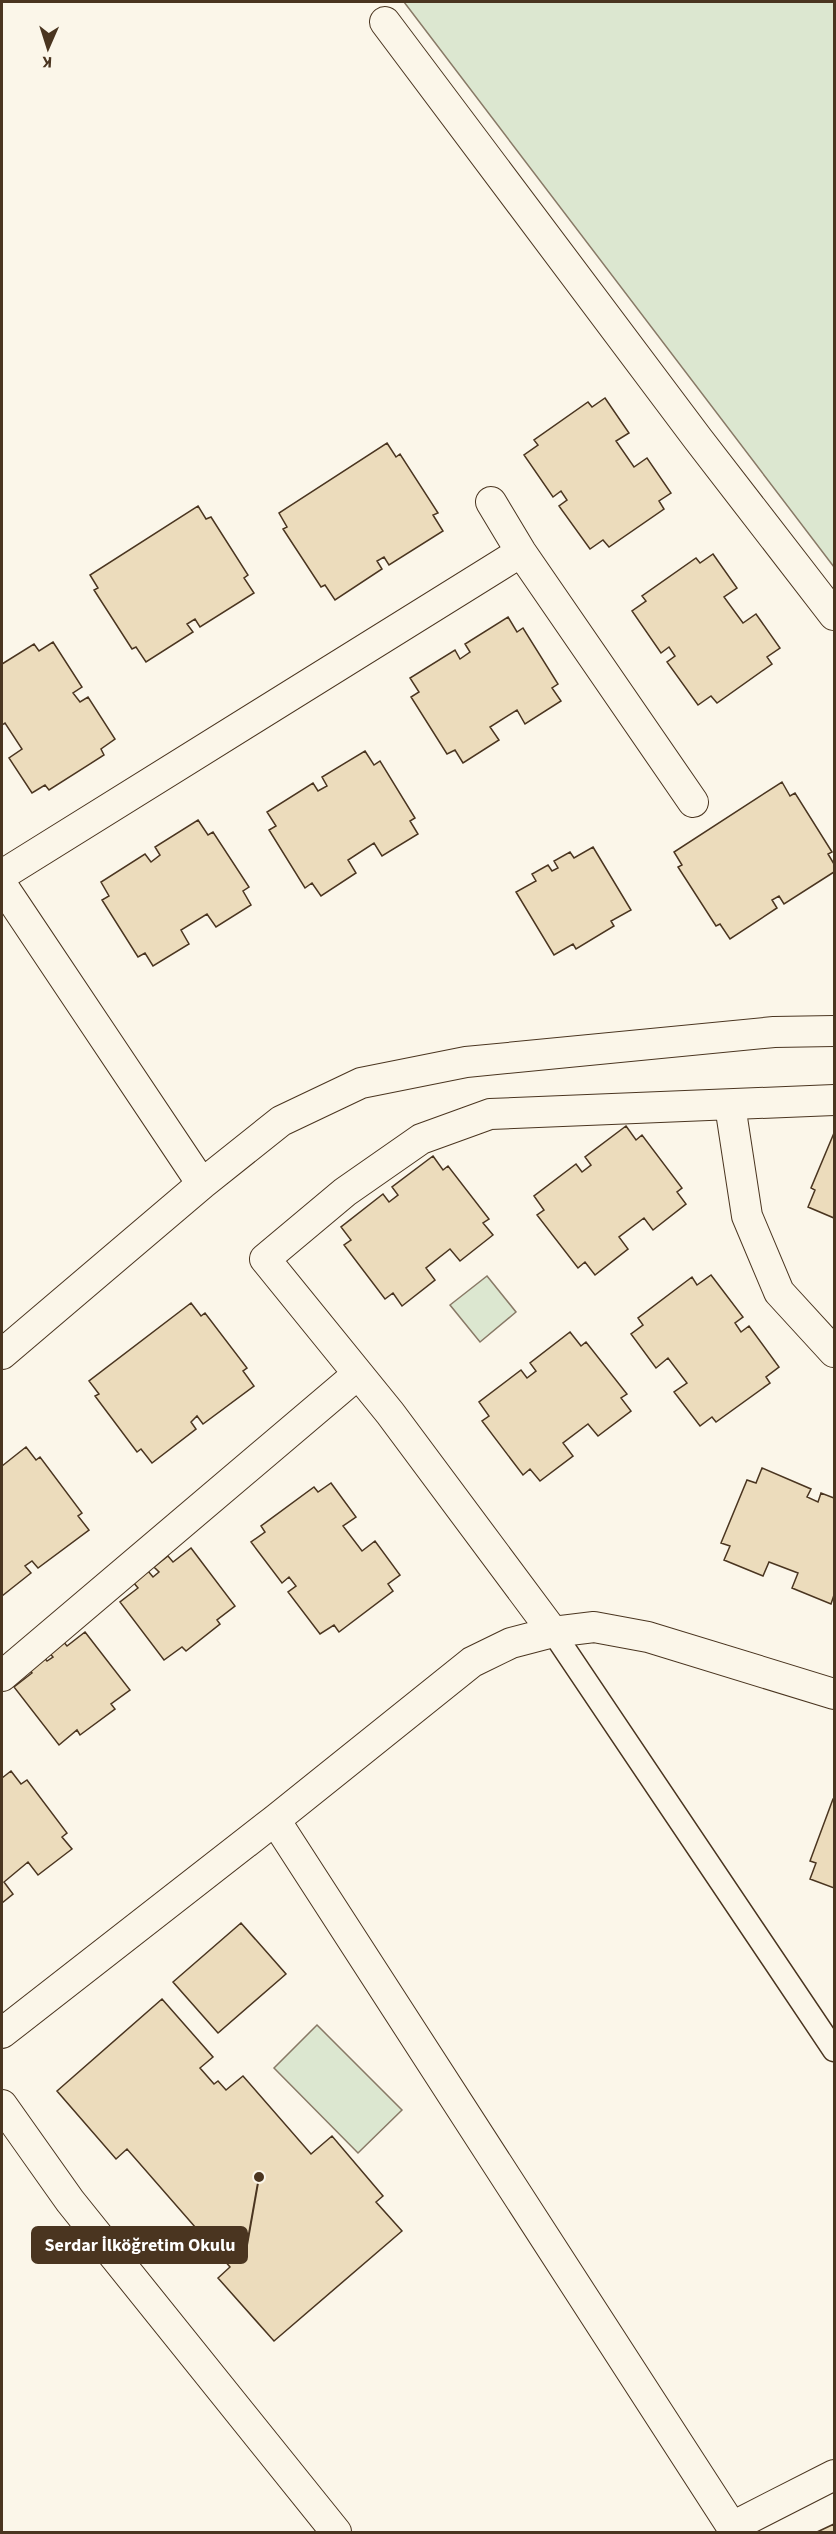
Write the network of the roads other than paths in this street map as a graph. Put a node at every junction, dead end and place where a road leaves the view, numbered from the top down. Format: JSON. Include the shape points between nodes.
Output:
{"nodes":[{"id":1,"x":386,"y":22,"type":"dead end"},
{"id":2,"x":491,"y":502,"type":"dead end"},
{"id":3,"x":521,"y":552,"type":"junction"},
{"id":4,"x":834,"y":615,"type":"edge"},
{"id":5,"x":693,"y":802,"type":"dead end"},
{"id":6,"x":2,"y":875,"type":"edge"},
{"id":7,"x":2,"y":885,"type":"edge"},
{"id":8,"x":834,"y":1031,"type":"edge"},
{"id":9,"x":834,"y":1100,"type":"edge"},
{"id":10,"x":730,"y":1105,"type":"junction"},
{"id":11,"x":202,"y":1184,"type":"junction"},
{"id":12,"x":834,"y":1352,"type":"edge"},
{"id":13,"x":2,"y":1354,"type":"edge"},
{"id":14,"x":358,"y":1374,"type":"junction"},
{"id":15,"x":553,"y":1632,"type":"junction"},
{"id":16,"x":2,"y":1676,"type":"edge"},
{"id":17,"x":834,"y":1694,"type":"edge"},
{"id":18,"x":275,"y":1820,"type":"junction"},
{"id":19,"x":2,"y":2033,"type":"edge"},
{"id":20,"x":834,"y":2050,"type":"edge"},
{"id":21,"x":2,"y":2105,"type":"edge"},
{"id":22,"x":834,"y":2475,"type":"edge"},
{"id":23,"x":336,"y":2532,"type":"edge"}],
"edges":[{"from":1,"to":4,"type":"street"},
{"from":2,"to":3,"type":"street"},
{"from":3,"to":5,"type":"street"},
{"from":3,"to":6,"type":"street"},
{"from":7,"to":11,"type":"street"},
{"from":8,"to":11,"type":"street","via":[[774,1032],[466,1062],[361,1083],[281,1120]]},
{"from":9,"to":10,"type":"street"},
{"from":10,"to":12,"type":"street","via":[[747,1216],[779,1292]]},
{"from":10,"to":14,"type":"street","via":[[490,1114],[421,1139],[345,1192],[265,1259]]},
{"from":11,"to":13,"type":"street"},
{"from":14,"to":15,"type":"street"},
{"from":14,"to":16,"type":"street"},
{"from":15,"to":17,"type":"street","via":[[594,1627],[648,1637]]},
{"from":15,"to":18,"type":"street","via":[[511,1643],[472,1662]]},
{"from":15,"to":20,"type":"street"},
{"from":18,"to":19,"type":"street"},
{"from":18,"to":22,"type":"street","via":[[732,2527]]},
{"from":21,"to":23,"type":"street","via":[[70,2201]]}]}
